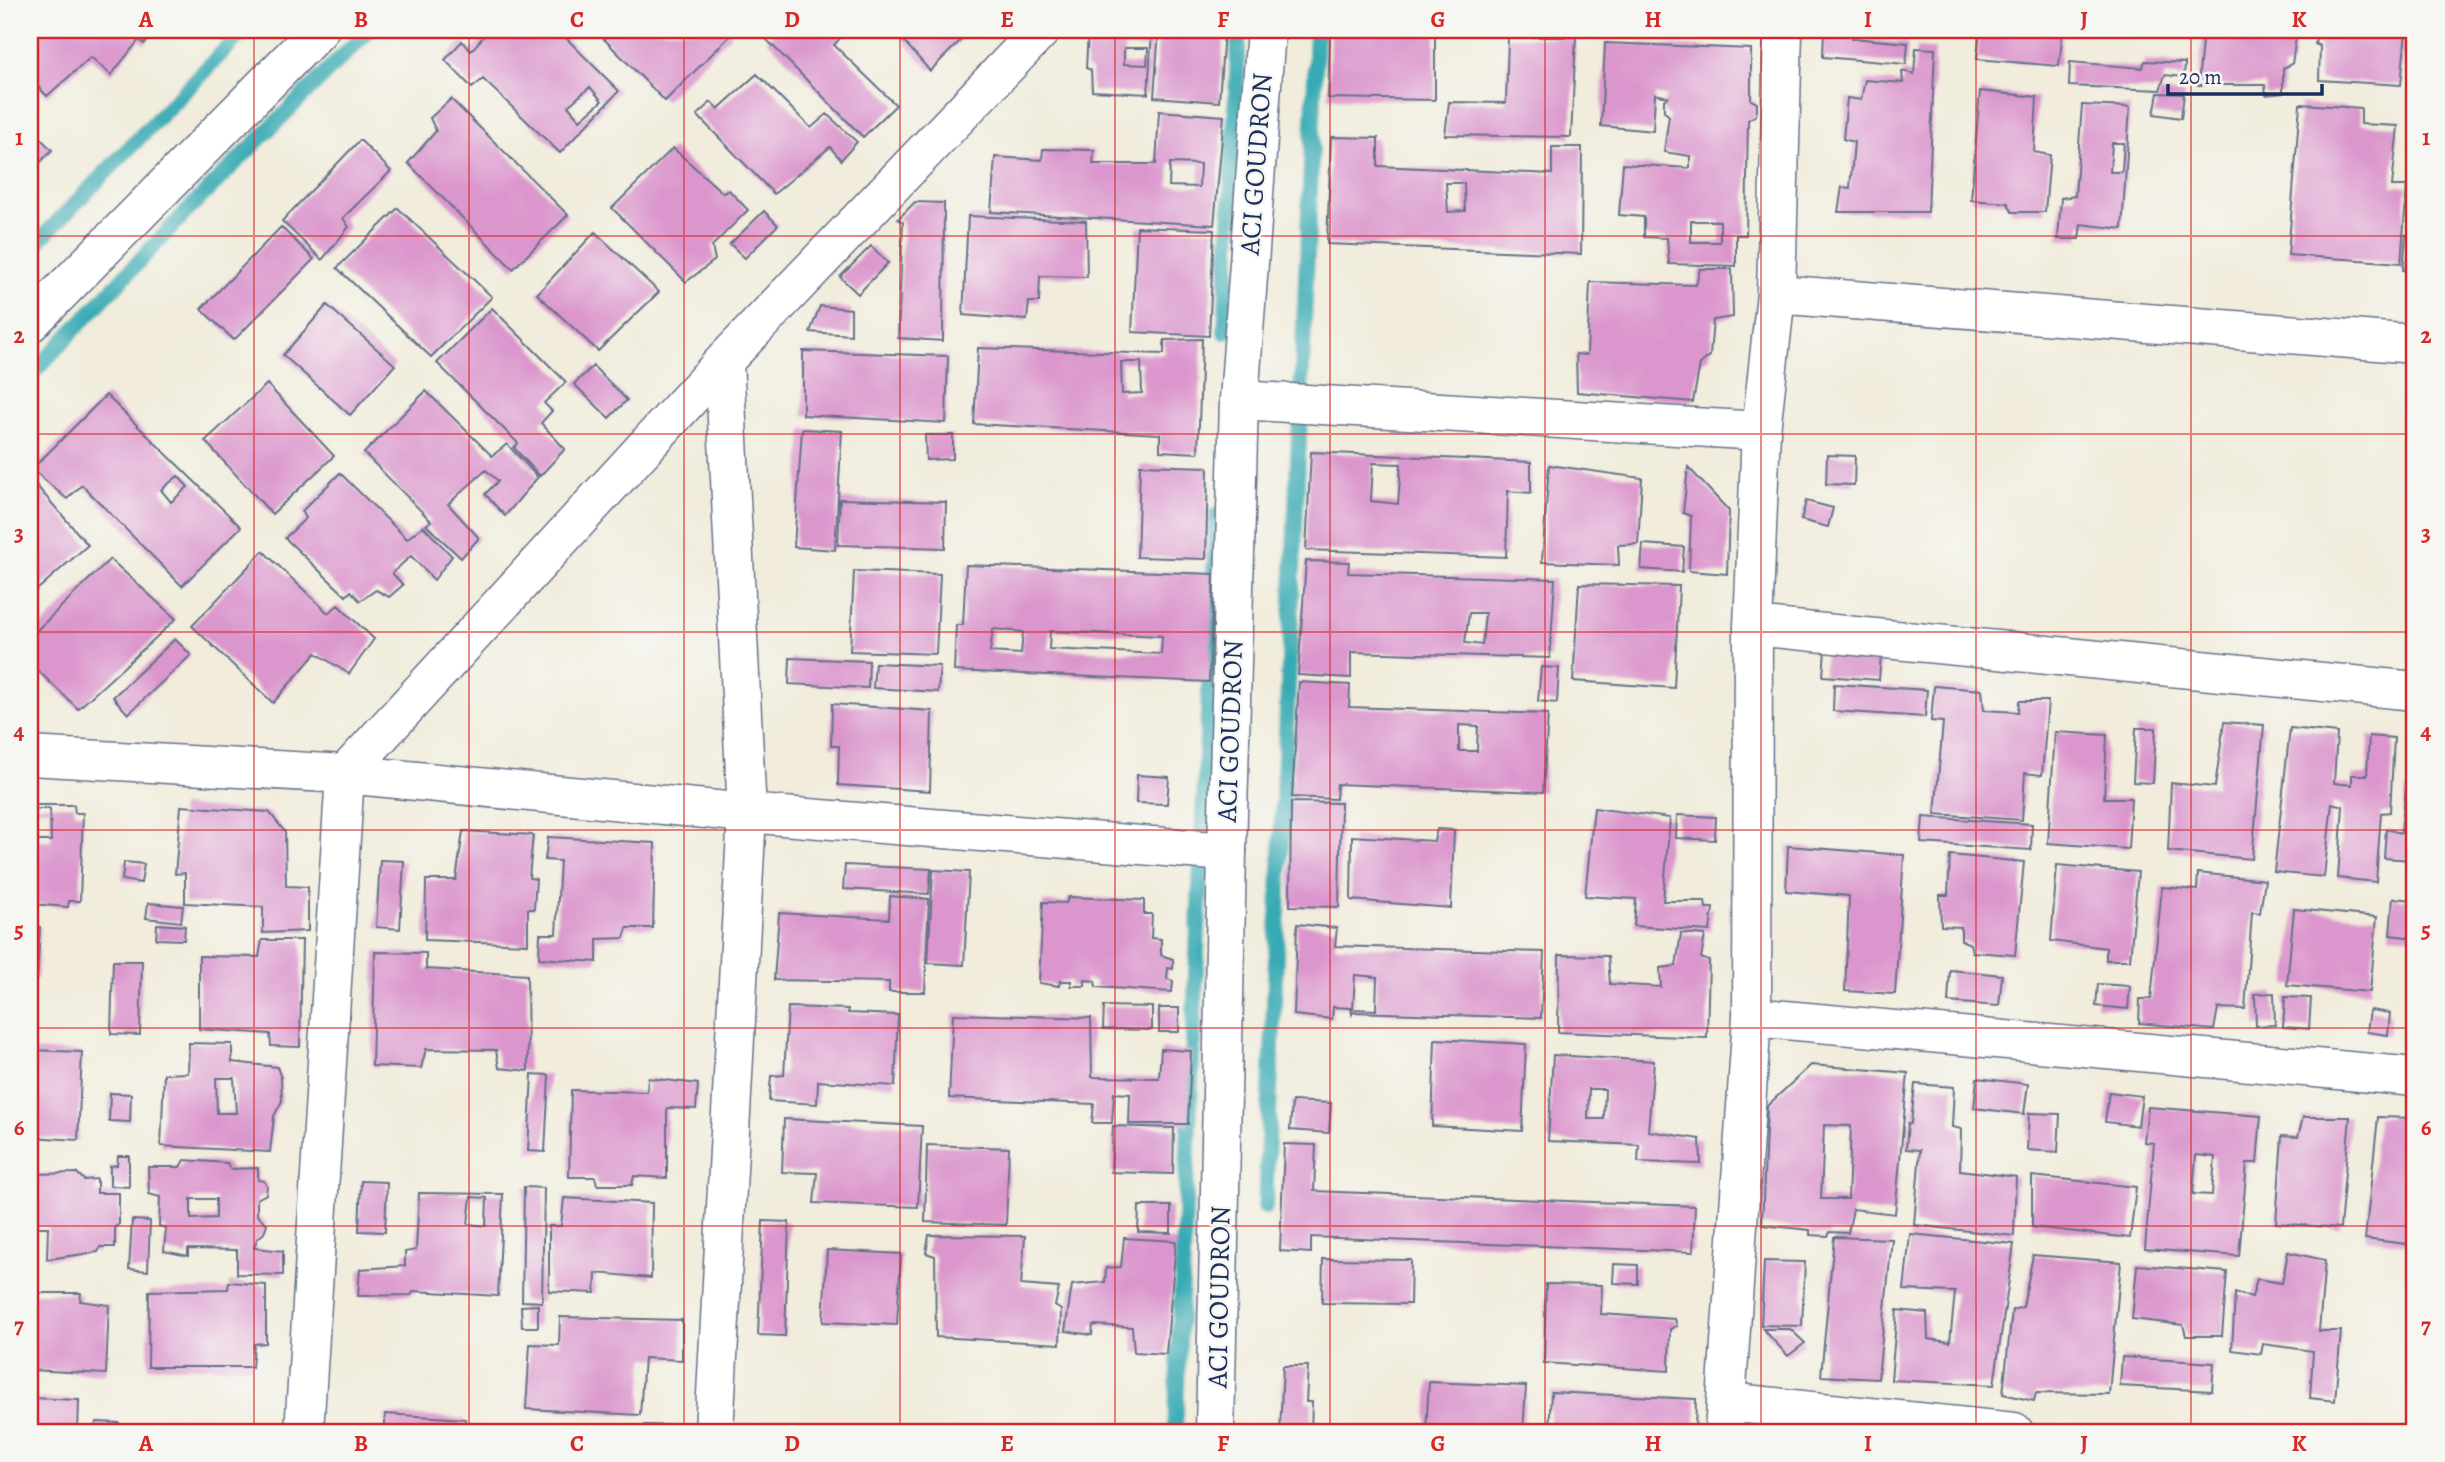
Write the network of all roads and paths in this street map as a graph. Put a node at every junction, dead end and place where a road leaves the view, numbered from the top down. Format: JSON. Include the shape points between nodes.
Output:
{"nodes":[{"id":1,"x":318,"y":30,"type":"edge"},
{"id":2,"x":1041,"y":30,"type":"edge"},
{"id":3,"x":1266,"y":30,"type":"edge"},
{"id":4,"x":1783,"y":30,"type":"edge"},
{"id":5,"x":1776,"y":294,"type":"junction"},
{"id":6,"x":30,"y":323,"type":"edge"},
{"id":7,"x":2415,"y":344,"type":"edge"},
{"id":8,"x":724,"y":360,"type":"junction"},
{"id":9,"x":1240,"y":400,"type":"junction"},
{"id":10,"x":1761,"y":431,"type":"junction"},
{"id":11,"x":1753,"y":626,"type":"junction"},
{"id":12,"x":2415,"y":691,"type":"edge"},
{"id":13,"x":30,"y":757,"type":"edge"},
{"id":14,"x":345,"y":774,"type":"junction"},
{"id":15,"x":747,"y":813,"type":"junction"},
{"id":16,"x":1227,"y":852,"type":"junction"},
{"id":17,"x":1752,"y":1017,"type":"junction"},
{"id":18,"x":2415,"y":1077,"type":"edge"},
{"id":19,"x":1725,"y":1417,"type":"edge"},
{"id":20,"x":304,"y":1432,"type":"edge"},
{"id":21,"x":714,"y":1432,"type":"edge"},
{"id":22,"x":1215,"y":1432,"type":"edge"},
{"id":23,"x":2014,"y":1432,"type":"edge"}],
"edges":[{"from":1,"to":6,"type":"street"},
{"from":2,"to":8,"type":"street"},
{"from":3,"to":9,"type":"street","name":"ACI GOUDRON"},
{"from":4,"to":5,"type":"street"},
{"from":5,"to":7,"type":"street"},
{"from":5,"to":10,"type":"street"},
{"from":8,"to":14,"type":"street"},
{"from":8,"to":15,"type":"street"},
{"from":9,"to":10,"type":"street"},
{"from":9,"to":16,"type":"street","name":"ACI GOUDRON"},
{"from":10,"to":11,"type":"street"},
{"from":11,"to":12,"type":"street"},
{"from":11,"to":17,"type":"street"},
{"from":13,"to":14,"type":"street"},
{"from":14,"to":15,"type":"street"},
{"from":14,"to":20,"type":"street"},
{"from":15,"to":16,"type":"street"},
{"from":15,"to":21,"type":"street"},
{"from":16,"to":22,"type":"street","name":"ACI GOUDRON"},
{"from":17,"to":18,"type":"street"},
{"from":17,"to":19,"type":"street"},
{"from":19,"to":23,"type":"street"}]}
